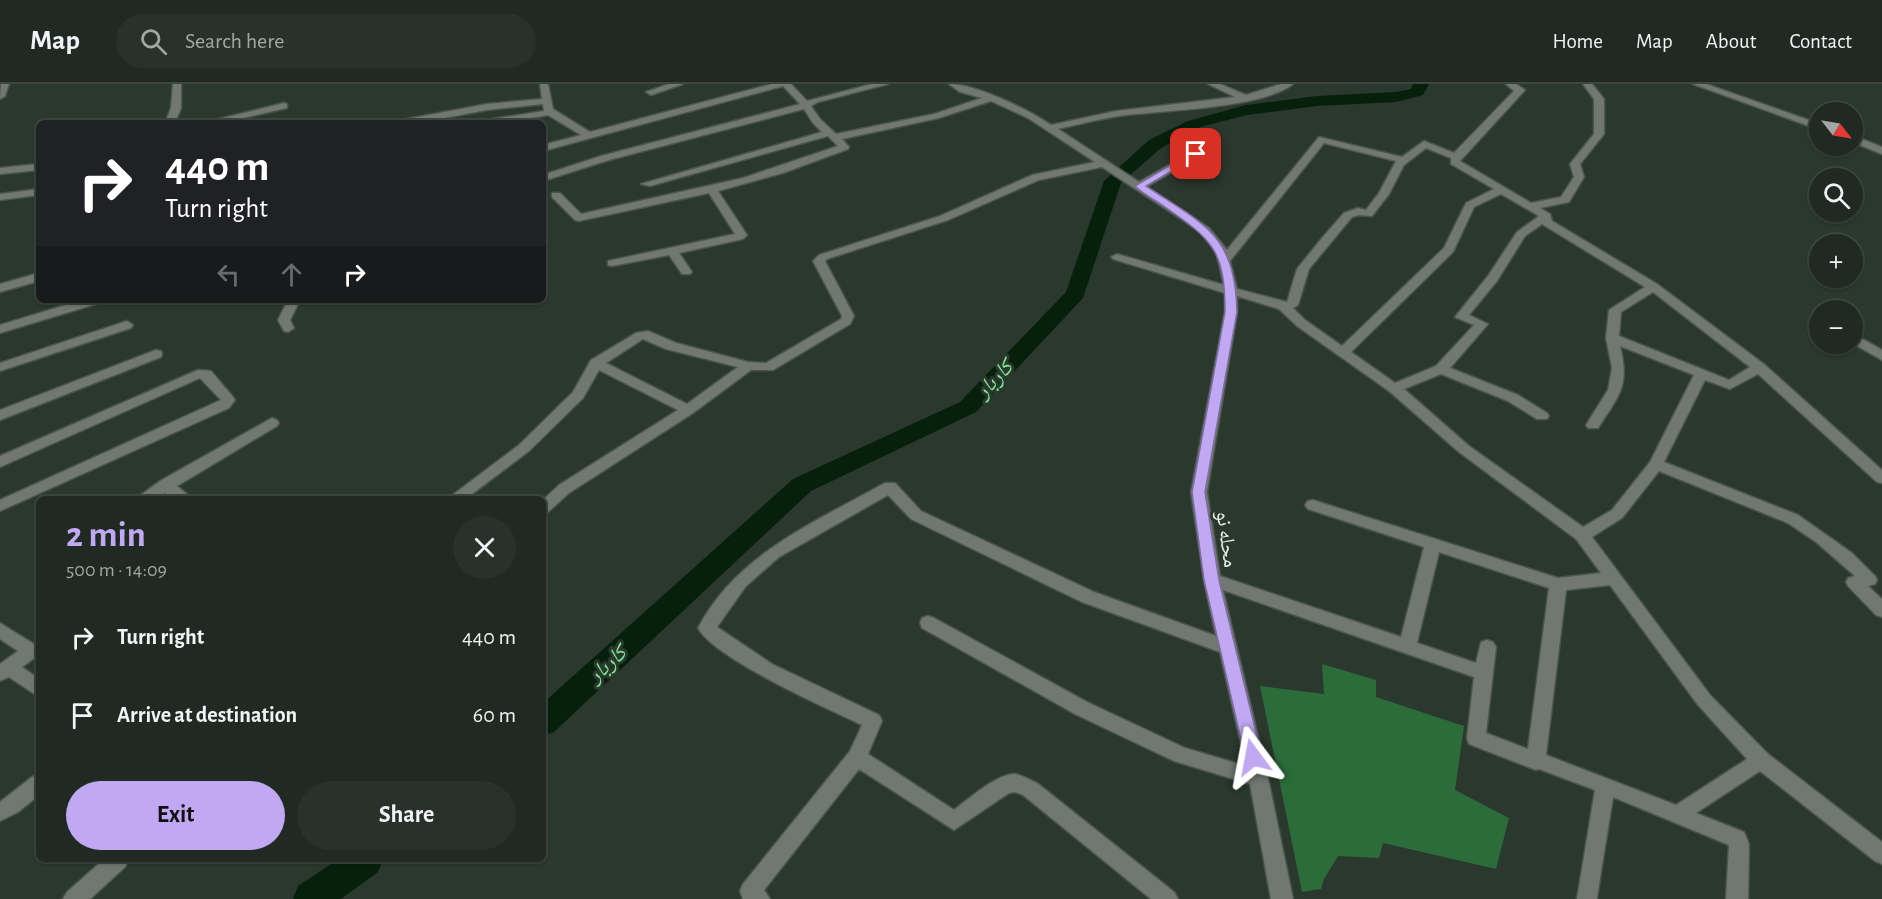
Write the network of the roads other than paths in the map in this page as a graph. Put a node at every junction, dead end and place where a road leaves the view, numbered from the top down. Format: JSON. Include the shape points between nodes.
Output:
{"nodes":[{"id":1,"x":5,"y":84,"type":"edge"},
{"id":2,"x":177,"y":84,"type":"edge"},
{"id":3,"x":544,"y":84,"type":"edge"},
{"id":4,"x":679,"y":84,"type":"edge"},
{"id":5,"x":784,"y":84,"type":"edge"},
{"id":6,"x":884,"y":84,"type":"edge"},
{"id":7,"x":953,"y":84,"type":"edge"},
{"id":8,"x":1212,"y":84,"type":"edge"},
{"id":9,"x":1289,"y":84,"type":"edge"},
{"id":10,"x":1510,"y":84,"type":"edge"},
{"id":11,"x":1587,"y":84,"type":"edge"},
{"id":12,"x":1697,"y":84,"type":"edge"},
{"id":13,"x":1715,"y":87,"type":"edge"},
{"id":14,"x":651,"y":92,"type":"dead end"},
{"id":15,"x":0,"y":96,"type":"edge"},
{"id":16,"x":992,"y":98,"type":"junction"},
{"id":17,"x":1245,"y":98,"type":"junction"},
{"id":18,"x":547,"y":101,"type":"junction"},
{"id":19,"x":806,"y":105,"type":"junction"},
{"id":20,"x":284,"y":106,"type":"dead end"},
{"id":21,"x":552,"y":112,"type":"junction"},
{"id":22,"x":171,"y":120,"type":"edge"},
{"id":23,"x":221,"y":120,"type":"edge"},
{"id":24,"x":418,"y":120,"type":"edge"},
{"id":25,"x":514,"y":120,"type":"edge"},
{"id":26,"x":1809,"y":123,"type":"edge"},
{"id":27,"x":1049,"y":128,"type":"junction"},
{"id":28,"x":588,"y":135,"type":"junction"},
{"id":29,"x":832,"y":135,"type":"junction"},
{"id":30,"x":1215,"y":143,"type":"dead end"},
{"id":31,"x":1863,"y":143,"type":"edge"},
{"id":32,"x":546,"y":147,"type":"edge"},
{"id":33,"x":1882,"y":151,"type":"edge"},
{"id":34,"x":1456,"y":157,"type":"junction"},
{"id":35,"x":1402,"y":160,"type":"junction"},
{"id":36,"x":1104,"y":165,"type":"junction"},
{"id":37,"x":36,"y":167,"type":"edge"},
{"id":38,"x":0,"y":171,"type":"edge"},
{"id":39,"x":546,"y":178,"type":"edge"},
{"id":40,"x":546,"y":183,"type":"edge"},
{"id":41,"x":646,"y":184,"type":"dead end"},
{"id":42,"x":1139,"y":186,"type":"junction"},
{"id":43,"x":1503,"y":189,"type":"junction"},
{"id":44,"x":712,"y":190,"type":"junction"},
{"id":45,"x":36,"y":192,"type":"edge"},
{"id":46,"x":556,"y":195,"type":"junction"},
{"id":47,"x":0,"y":197,"type":"edge"},
{"id":48,"x":546,"y":197,"type":"edge"},
{"id":49,"x":1531,"y":206,"type":"junction"},
{"id":50,"x":1546,"y":216,"type":"junction"},
{"id":51,"x":672,"y":250,"type":"junction"},
{"id":52,"x":1117,"y":257,"type":"dead end"},
{"id":53,"x":1224,"y":261,"type":"junction"},
{"id":54,"x":612,"y":263,"type":"dead end"},
{"id":55,"x":686,"y":272,"type":"dead end"},
{"id":56,"x":36,"y":278,"type":"edge"},
{"id":57,"x":1653,"y":287,"type":"junction"},
{"id":58,"x":0,"y":288,"type":"edge"},
{"id":59,"x":1231,"y":289,"type":"junction"},
{"id":60,"x":85,"y":303,"type":"edge"},
{"id":61,"x":292,"y":303,"type":"edge"},
{"id":62,"x":1283,"y":306,"type":"junction"},
{"id":63,"x":127,"y":325,"type":"dead end"},
{"id":64,"x":288,"y":328,"type":"dead end"},
{"id":65,"x":0,"y":329,"type":"edge"},
{"id":66,"x":1612,"y":338,"type":"junction"},
{"id":67,"x":1863,"y":344,"type":"edge"},
{"id":68,"x":1343,"y":352,"type":"junction"},
{"id":69,"x":156,"y":354,"type":"dead end"},
{"id":70,"x":1882,"y":356,"type":"edge"},
{"id":71,"x":596,"y":363,"type":"junction"},
{"id":72,"x":748,"y":366,"type":"junction"},
{"id":73,"x":0,"y":367,"type":"edge"},
{"id":74,"x":1760,"y":368,"type":"junction"},
{"id":75,"x":1441,"y":369,"type":"junction"},
{"id":76,"x":1701,"y":373,"type":"junction"},
{"id":77,"x":1394,"y":388,"type":"junction"},
{"id":78,"x":688,"y":410,"type":"junction"},
{"id":79,"x":0,"y":415,"type":"edge"},
{"id":80,"x":1542,"y":416,"type":"dead end"},
{"id":81,"x":272,"y":423,"type":"dead end"},
{"id":82,"x":1593,"y":425,"type":"dead end"},
{"id":83,"x":0,"y":462,"type":"edge"},
{"id":84,"x":1656,"y":464,"type":"junction"},
{"id":85,"x":1882,"y":478,"type":"edge"},
{"id":86,"x":165,"y":485,"type":"junction"},
{"id":87,"x":147,"y":496,"type":"edge"},
{"id":88,"x":181,"y":496,"type":"edge"},
{"id":89,"x":458,"y":496,"type":"edge"},
{"id":90,"x":546,"y":505,"type":"edge"},
{"id":91,"x":1313,"y":505,"type":"dead end"},
{"id":92,"x":0,"y":506,"type":"edge"},
{"id":93,"x":1582,"y":535,"type":"junction"},
{"id":94,"x":1433,"y":544,"type":"junction"},
{"id":95,"x":1615,"y":578,"type":"junction"},
{"id":96,"x":1212,"y":580,"type":"junction"},
{"id":97,"x":1875,"y":580,"type":"edge"},
{"id":98,"x":1558,"y":584,"type":"junction"},
{"id":99,"x":1882,"y":610,"type":"edge"},
{"id":100,"x":928,"y":623,"type":"dead end"},
{"id":101,"x":0,"y":630,"type":"edge"},
{"id":102,"x":1227,"y":647,"type":"junction"},
{"id":103,"x":1407,"y":647,"type":"junction"},
{"id":104,"x":1487,"y":647,"type":"dead end"},
{"id":105,"x":4,"y":670,"type":"edge"},
{"id":106,"x":1484,"y":673,"type":"junction"},
{"id":107,"x":36,"y":687,"type":"edge"},
{"id":108,"x":857,"y":757,"type":"junction"},
{"id":109,"x":1761,"y":760,"type":"junction"},
{"id":110,"x":1536,"y":762,"type":"junction"},
{"id":111,"x":1258,"y":778,"type":"junction"},
{"id":112,"x":36,"y":785,"type":"edge"},
{"id":113,"x":1605,"y":785,"type":"junction"},
{"id":114,"x":0,"y":812,"type":"edge"},
{"id":115,"x":1678,"y":814,"type":"junction"},
{"id":116,"x":1882,"y":854,"type":"edge"},
{"id":117,"x":116,"y":862,"type":"edge"},
{"id":118,"x":1587,"y":897,"type":"dead end"},
{"id":119,"x":74,"y":899,"type":"edge"},
{"id":120,"x":759,"y":899,"type":"edge"},
{"id":121,"x":1167,"y":899,"type":"edge"},
{"id":122,"x":1282,"y":899,"type":"edge"},
{"id":123,"x":1737,"y":899,"type":"edge"}],
"edges":[{"from":1,"to":15,"type":"street"},
{"from":2,"to":22,"type":"street"},
{"from":3,"to":18,"type":"street"},
{"from":4,"to":14,"type":"street"},
{"from":5,"to":19,"type":"street"},
{"from":5,"to":28,"type":"street"},
{"from":6,"to":19,"type":"street"},
{"from":7,"to":16,"type":"street","name":"محله نو"},
{"from":8,"to":17,"type":"street"},
{"from":9,"to":17,"type":"street"},
{"from":10,"to":34,"type":"street","via":[[1520,90]]},
{"from":11,"to":49,"type":"street","via":[[1599,99],[1599,134],[1575,164],[1579,177],[1565,200]]},
{"from":12,"to":13,"type":"street"},
{"from":13,"to":26,"type":"street"},
{"from":16,"to":27,"type":"street","name":"محله نو"},
{"from":16,"to":29,"type":"street","via":[[936,116]]},
{"from":17,"to":27,"type":"street","via":[[1125,112]]},
{"from":18,"to":21,"type":"street"},
{"from":18,"to":24,"type":"street"},
{"from":19,"to":29,"type":"street"},
{"from":19,"to":39,"type":"street","via":[[605,158]]},
{"from":20,"to":23,"type":"street"},
{"from":21,"to":25,"type":"street"},
{"from":21,"to":28,"type":"street"},
{"from":27,"to":36,"type":"street","name":"محله نو"},
{"from":28,"to":32,"type":"street"},
{"from":29,"to":41,"type":"street"},
{"from":29,"to":44,"type":"street","via":[[844,147]]},
{"from":30,"to":42,"type":"street"},
{"from":31,"to":33,"type":"street"},
{"from":34,"to":35,"type":"street","via":[[1424,144]]},
{"from":34,"to":43,"type":"street","via":[[1455,162]]},
{"from":35,"to":53,"type":"street","via":[[1322,140]]},
{"from":35,"to":62,"type":"street","via":[[1368,214],[1358,211],[1348,215],[1326,240],[1303,269],[1292,304]]},
{"from":36,"to":42,"type":"street","name":"محله نو"},
{"from":36,"to":72,"type":"street","via":[[1036,177],[944,218],[823,257],[819,261],[848,316],[846,321],[768,367]]},
{"from":37,"to":38,"type":"street"},
{"from":40,"to":46,"type":"street"},
{"from":42,"to":53,"type":"street","name":"محله نو","via":[[1205,230]]},
{"from":43,"to":49,"type":"street"},
{"from":43,"to":68,"type":"street","via":[[1470,204],[1449,250]]},
{"from":44,"to":46,"type":"street","via":[[579,218]]},
{"from":44,"to":51,"type":"street","via":[[741,235]]},
{"from":45,"to":47,"type":"street"},
{"from":46,"to":48,"type":"street"},
{"from":49,"to":50,"type":"street"},
{"from":50,"to":57,"type":"street","via":[[1546,222]]},
{"from":50,"to":75,"type":"street","via":[[1521,234],[1493,278],[1461,317],[1482,324]]},
{"from":51,"to":54,"type":"street"},
{"from":51,"to":55,"type":"street"},
{"from":52,"to":59,"type":"street"},
{"from":53,"to":59,"type":"street","name":"محله نو"},
{"from":56,"to":58,"type":"street"},
{"from":57,"to":66,"type":"street","via":[[1615,310]]},
{"from":57,"to":74,"type":"street"},
{"from":59,"to":62,"type":"street"},
{"from":59,"to":96,"type":"street","name":"محله نو","via":[[1231,312],[1199,492]]},
{"from":60,"to":65,"type":"street"},
{"from":61,"to":64,"type":"street","via":[[284,320]]},
{"from":62,"to":68,"type":"street"},
{"from":63,"to":73,"type":"street"},
{"from":66,"to":76,"type":"street"},
{"from":66,"to":82,"type":"street","via":[[1618,368],[1615,390]]},
{"from":67,"to":70,"type":"street"},
{"from":68,"to":77,"type":"street"},
{"from":69,"to":79,"type":"street"},
{"from":71,"to":72,"type":"street","via":[[648,335],[671,346]]},
{"from":71,"to":78,"type":"street"},
{"from":71,"to":89,"type":"street","via":[[578,395],[524,448]]},
{"from":72,"to":78,"type":"street"},
{"from":74,"to":76,"type":"street","via":[[1730,385]]},
{"from":74,"to":85,"type":"street"},
{"from":75,"to":77,"type":"street"},
{"from":75,"to":80,"type":"street","via":[[1513,398]]},
{"from":76,"to":84,"type":"street"},
{"from":77,"to":93,"type":"street","via":[[1464,449]]},
{"from":78,"to":90,"type":"street","via":[[564,489]]},
{"from":81,"to":86,"type":"street"},
{"from":83,"to":92,"type":"street","via":[[198,374],[206,374],[228,400]]},
{"from":84,"to":93,"type":"street","via":[[1617,514]]},
{"from":84,"to":97,"type":"street","via":[[1793,519]]},
{"from":86,"to":87,"type":"street"},
{"from":86,"to":88,"type":"street"},
{"from":91,"to":94,"type":"street"},
{"from":93,"to":95,"type":"street"},
{"from":94,"to":98,"type":"street"},
{"from":94,"to":103,"type":"street"},
{"from":95,"to":98,"type":"street"},
{"from":95,"to":109,"type":"street","via":[[1704,700]]},
{"from":96,"to":102,"type":"street","name":"محله نو"},
{"from":96,"to":103,"type":"street"},
{"from":97,"to":99,"type":"street","via":[[1854,582]]},
{"from":98,"to":110,"type":"street"},
{"from":100,"to":111,"type":"street","via":[[1081,708],[1171,751]]},
{"from":101,"to":105,"type":"street","via":[[31,651]]},
{"from":102,"to":108,"type":"street","via":[[1088,597],[916,515],[890,487],[773,553],[740,582],[707,628],[727,646],[781,678],[873,721]]},
{"from":102,"to":111,"type":"street","name":"محله نو"},
{"from":103,"to":106,"type":"street"},
{"from":104,"to":106,"type":"street"},
{"from":105,"to":107,"type":"street"},
{"from":106,"to":110,"type":"street","via":[[1476,738]]},
{"from":108,"to":120,"type":"street","via":[[750,891]]},
{"from":108,"to":121,"type":"street","via":[[954,821],[1005,785],[1016,783],[1030,789]]},
{"from":109,"to":115,"type":"street"},
{"from":109,"to":116,"type":"street"},
{"from":110,"to":113,"type":"street"},
{"from":111,"to":122,"type":"street","name":"محله نو"},
{"from":112,"to":114,"type":"street"},
{"from":113,"to":115,"type":"street"},
{"from":113,"to":118,"type":"street"},
{"from":115,"to":123,"type":"street","via":[[1737,839]]},
{"from":117,"to":119,"type":"street"}]}
